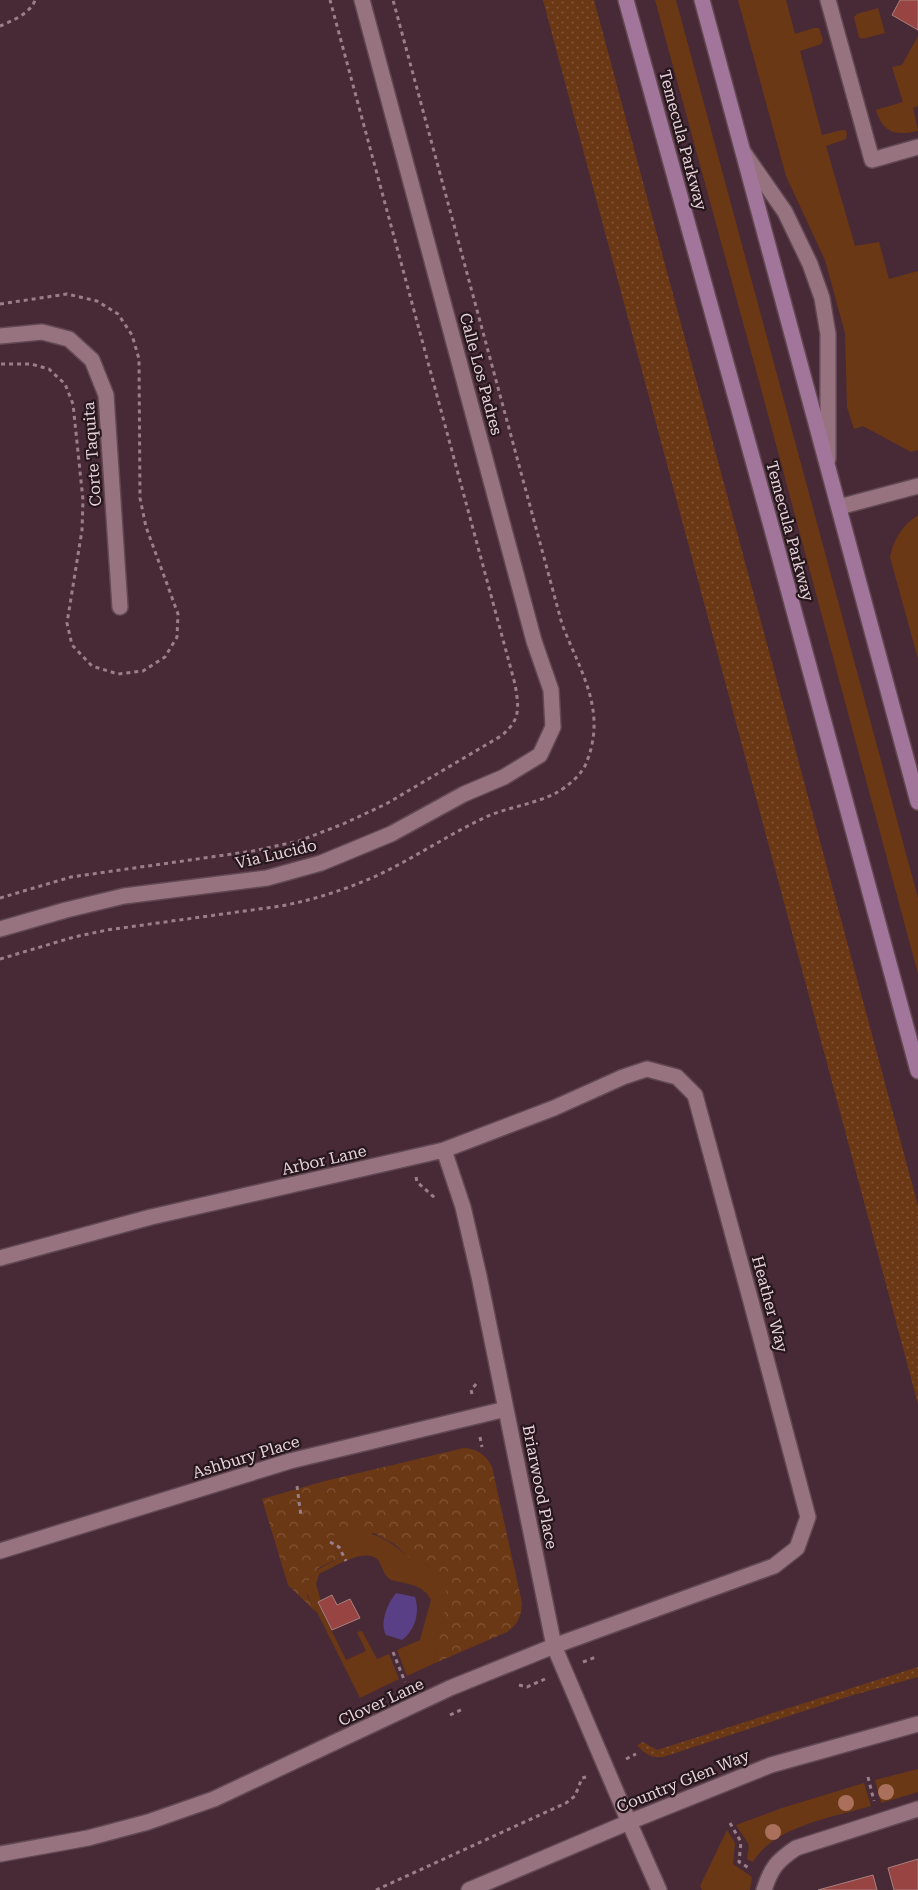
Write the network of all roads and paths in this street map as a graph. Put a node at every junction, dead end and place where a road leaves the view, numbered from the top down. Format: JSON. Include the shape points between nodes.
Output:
{"nodes":[{"id":1,"x":35,"y":0,"type":"edge"},
{"id":2,"x":330,"y":0,"type":"edge"},
{"id":3,"x":362,"y":0,"type":"edge"},
{"id":4,"x":393,"y":0,"type":"edge"},
{"id":5,"x":626,"y":0,"type":"edge"},
{"id":6,"x":702,"y":0,"type":"edge"},
{"id":7,"x":828,"y":0,"type":"edge"},
{"id":8,"x":0,"y":26,"type":"edge"},
{"id":9,"x":918,"y":147,"type":"edge"},
{"id":10,"x":742,"y":150,"type":"junction"},
{"id":11,"x":0,"y":336,"type":"edge"},
{"id":12,"x":828,"y":468,"type":"junction"},
{"id":13,"x":918,"y":486,"type":"edge"},
{"id":14,"x":839,"y":507,"type":"junction"},
{"id":15,"x":120,"y":607,"type":"dead end"},
{"id":16,"x":540,"y":755,"type":"joint"},
{"id":17,"x":918,"y":802,"type":"edge"},
{"id":18,"x":0,"y":898,"type":"edge"},
{"id":19,"x":0,"y":930,"type":"edge"},
{"id":20,"x":0,"y":959,"type":"edge"},
{"id":21,"x":647,"y":1069,"type":"joint"},
{"id":22,"x":918,"y":1071,"type":"edge"},
{"id":23,"x":444,"y":1150,"type":"junction"},
{"id":24,"x":412,"y":1157,"type":"junction"},
{"id":25,"x":437,"y":1201,"type":"dead end"},
{"id":26,"x":0,"y":1258,"type":"edge"},
{"id":27,"x":478,"y":1378,"type":"dead end"},
{"id":28,"x":506,"y":1410,"type":"junction"},
{"id":29,"x":476,"y":1417,"type":"junction"},
{"id":30,"x":482,"y":1446,"type":"dead end"},
{"id":31,"x":296,"y":1486,"type":"dead end"},
{"id":32,"x":301,"y":1516,"type":"dead end"},
{"id":33,"x":330,"y":1542,"type":"dead end"},
{"id":34,"x":0,"y":1551,"type":"edge"},
{"id":35,"x":346,"y":1561,"type":"dead end"},
{"id":36,"x":774,"y":1566,"type":"joint"},
{"id":37,"x":554,"y":1646,"type":"junction"},
{"id":38,"x":392,"y":1652,"type":"dead end"},
{"id":39,"x":405,"y":1682,"type":"dead end"},
{"id":40,"x":918,"y":1724,"type":"edge"},
{"id":41,"x":636,"y":1754,"type":"dead end"},
{"id":42,"x":606,"y":1768,"type":"junction"},
{"id":43,"x":868,"y":1777,"type":"dead end"},
{"id":44,"x":876,"y":1804,"type":"dead end"},
{"id":45,"x":918,"y":1809,"type":"edge"},
{"id":46,"x":629,"y":1822,"type":"junction"},
{"id":47,"x":0,"y":1854,"type":"edge"},
{"id":48,"x":376,"y":1890,"type":"edge"},
{"id":49,"x":469,"y":1890,"type":"edge"},
{"id":50,"x":659,"y":1890,"type":"edge"},
{"id":51,"x":764,"y":1890,"type":"edge"}],
"edges":[{"from":1,"to":8,"type":"path","via":[[18,18]]},
{"from":2,"to":18,"type":"path","via":[[515,684],[517,716],[512,728],[501,736],[386,804],[299,841],[253,851],[71,877]]},
{"from":3,"to":16,"type":"street","name":"Calle Los Padres","via":[[532,631],[551,690],[553,727]]},
{"from":4,"to":20,"type":"path","via":[[562,624],[584,674],[591,701],[595,718],[587,763],[575,779],[556,793],[490,816],[336,892],[281,906],[74,936]]},
{"from":5,"to":22,"type":"main road","name":"Temecula Parkway"},
{"from":6,"to":10,"type":"main road"},
{"from":7,"to":9,"type":"street","via":[[872,160]]},
{"from":10,"to":12,"type":"main road"},
{"from":10,"to":12,"type":"street","via":[[786,212],[822,298],[828,334]]},
{"from":11,"to":15,"type":"street","name":"Corte Taquita","via":[[42,332],[69,339],[92,360],[106,395]]},
{"from":12,"to":14,"type":"main road"},
{"from":13,"to":14,"type":"street"},
{"from":14,"to":17,"type":"main road"},
{"from":16,"to":19,"type":"street","name":"Via Lucido","via":[[504,777],[464,794],[391,834],[321,863],[267,878],[124,896]]},
{"from":21,"to":23,"type":"street","name":"Arbor Lane"},
{"from":21,"to":36,"type":"street","name":"Heather Way","via":[[677,1077],[695,1095],[808,1516],[797,1548]]},
{"from":23,"to":24,"type":"street","name":"Arbor Lane"},
{"from":23,"to":28,"type":"street","name":"Briarwood Place","via":[[463,1207]]},
{"from":24,"to":25,"type":"path","via":[[417,1182]]},
{"from":24,"to":26,"type":"street","name":"Arbor Lane","via":[[151,1217]]},
{"from":27,"to":29,"type":"path","via":[[471,1390]]},
{"from":28,"to":29,"type":"street","name":"Ashbury Place"},
{"from":28,"to":37,"type":"street","name":"Briarwood Place"},
{"from":29,"to":30,"type":"path"},
{"from":29,"to":34,"type":"street","name":"Ashbury Place","via":[[290,1461]]},
{"from":31,"to":32,"type":"path"},
{"from":33,"to":35,"type":"path","via":[[339,1547]]},
{"from":36,"to":37,"type":"street","name":"Clover Lane"},
{"from":37,"to":42,"type":"street","name":"Briarwood Place"},
{"from":37,"to":47,"type":"street","name":"Clover Lane","via":[[450,1688],[214,1799],[88,1838]]},
{"from":38,"to":39,"type":"path"},
{"from":40,"to":46,"type":"street","name":"Country Glen Way","via":[[771,1765]]},
{"from":41,"to":42,"type":"path"},
{"from":42,"to":46,"type":"street","name":"Briarwood Place"},
{"from":42,"to":48,"type":"path","via":[[582,1778],[575,1796],[566,1803]]},
{"from":43,"to":44,"type":"path"},
{"from":45,"to":51,"type":"street","via":[[796,1848],[779,1860]]},
{"from":46,"to":49,"type":"street","name":"Country Glen Way"},
{"from":46,"to":50,"type":"street","name":"Briarwood Place"}]}
